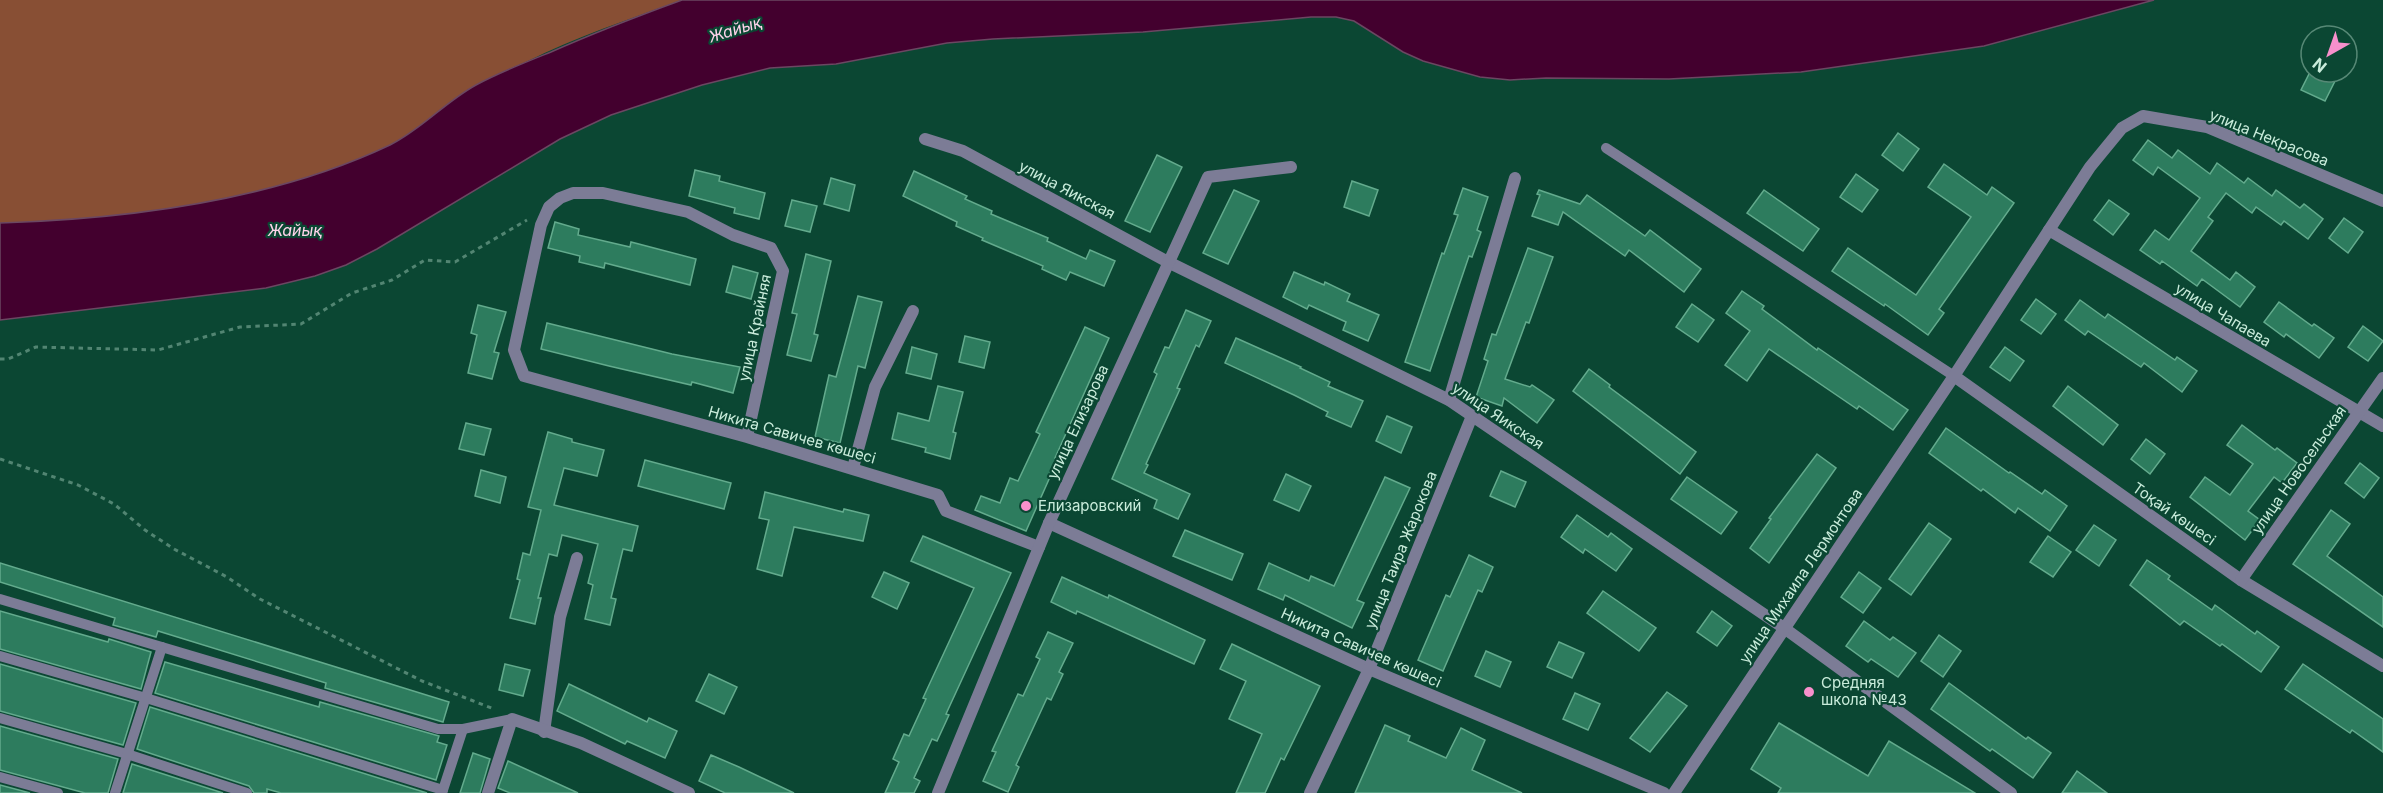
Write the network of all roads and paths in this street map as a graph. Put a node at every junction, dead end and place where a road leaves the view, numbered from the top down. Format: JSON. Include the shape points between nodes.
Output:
{"nodes":[{"id":1,"x":925,"y":139,"type":"dead end"},
{"id":2,"x":1606,"y":148,"type":"dead end"},
{"id":3,"x":1291,"y":167,"type":"dead end"},
{"id":4,"x":1515,"y":178,"type":"dead end"},
{"id":5,"x":2383,"y":201,"type":"edge"},
{"id":6,"x":549,"y":207,"type":"junction"},
{"id":7,"x":2049,"y":230,"type":"junction"},
{"id":8,"x":1168,"y":262,"type":"junction"},
{"id":9,"x":913,"y":311,"type":"dead end"},
{"id":10,"x":0,"y":359,"type":"edge"},
{"id":11,"x":1954,"y":376,"type":"junction"},
{"id":12,"x":2383,"y":378,"type":"edge"},
{"id":13,"x":1449,"y":400,"type":"junction"},
{"id":14,"x":2357,"y":412,"type":"junction"},
{"id":15,"x":1472,"y":416,"type":"junction"},
{"id":16,"x":2383,"y":426,"type":"edge"},
{"id":17,"x":747,"y":437,"type":"junction"},
{"id":18,"x":0,"y":459,"type":"edge"},
{"id":19,"x":853,"y":468,"type":"junction"},
{"id":20,"x":1049,"y":523,"type":"junction"},
{"id":21,"x":1039,"y":547,"type":"junction"},
{"id":22,"x":577,"y":558,"type":"dead end"},
{"id":23,"x":2241,"y":580,"type":"junction"},
{"id":24,"x":0,"y":598,"type":"edge"},
{"id":25,"x":1784,"y":628,"type":"junction"},
{"id":26,"x":162,"y":647,"type":"junction"},
{"id":27,"x":0,"y":656,"type":"edge"},
{"id":28,"x":2383,"y":666,"type":"edge"},
{"id":29,"x":1369,"y":669,"type":"junction"},
{"id":30,"x":146,"y":698,"type":"junction"},
{"id":31,"x":0,"y":718,"type":"edge"},
{"id":32,"x":512,"y":719,"type":"junction"},
{"id":33,"x":463,"y":729,"type":"junction"},
{"id":34,"x":544,"y":732,"type":"junction"},
{"id":35,"x":127,"y":754,"type":"junction"},
{"id":36,"x":0,"y":777,"type":"edge"},
{"id":37,"x":442,"y":792,"type":"edge"},
{"id":38,"x":58,"y":793,"type":"edge"},
{"id":39,"x":115,"y":793,"type":"edge"},
{"id":40,"x":247,"y":793,"type":"edge"},
{"id":41,"x":488,"y":793,"type":"edge"},
{"id":42,"x":689,"y":793,"type":"edge"},
{"id":43,"x":938,"y":793,"type":"edge"},
{"id":44,"x":1310,"y":793,"type":"edge"},
{"id":45,"x":1664,"y":793,"type":"edge"},
{"id":46,"x":1674,"y":793,"type":"edge"},
{"id":47,"x":2011,"y":793,"type":"edge"}],
"edges":[{"from":1,"to":8,"type":"street","name":"улица Яикская","via":[[963,151]]},
{"from":2,"to":11,"type":"lane"},
{"from":3,"to":8,"type":"street","name":"улица Елизарова","via":[[1208,177]]},
{"from":4,"to":13,"type":"street"},
{"from":5,"to":7,"type":"street","name":"улица Некрасова","via":[[2207,127],[2143,116],[2122,128],[2090,167]]},
{"from":6,"to":10,"type":"path","via":[[455,262],[425,260],[392,280],[351,293],[301,324],[240,327],[158,350],[36,347]]},
{"from":6,"to":17,"type":"street","name":"Никита Савичев көшесі","via":[[541,225],[514,350],[524,376]]},
{"from":6,"to":17,"type":"street","name":"улица Крайняя","via":[[573,194],[603,193],[687,212],[733,235],[771,248],[783,271]]},
{"from":7,"to":11,"type":"street","name":"улица Михаила Лермонтова"},
{"from":7,"to":14,"type":"street","name":"улица Чапаева"},
{"from":8,"to":13,"type":"street","name":"улица Яикская"},
{"from":8,"to":20,"type":"street","name":"улица Елизарова"},
{"from":9,"to":19,"type":"street","via":[[875,387]]},
{"from":11,"to":23,"type":"street","name":"Тоқай көшесі"},
{"from":11,"to":25,"type":"street","name":"улица Михаила Лермонтова"},
{"from":12,"to":14,"type":"street","name":"улица Новосельская"},
{"from":13,"to":15,"type":"street","name":"улица Яикская"},
{"from":14,"to":16,"type":"street","name":"улица Чапаева"},
{"from":14,"to":23,"type":"street","name":"улица Новосельская"},
{"from":15,"to":25,"type":"street","name":"улица Яикская"},
{"from":15,"to":29,"type":"street","name":"улица Таира Жарокова"},
{"from":17,"to":19,"type":"street","name":"Никита Савичев көшесі"},
{"from":18,"to":32,"type":"path","via":[[87,490],[114,504],[174,549],[260,599],[422,681]]},
{"from":19,"to":21,"type":"street","name":"Никита Савичев көшесі","via":[[938,495],[946,511]]},
{"from":20,"to":21,"type":"street","name":"улица Елизарова"},
{"from":20,"to":29,"type":"street","name":"Никита Савичев көшесі"},
{"from":21,"to":43,"type":"street","name":"улица Елизарова"},
{"from":22,"to":34,"type":"street","via":[[560,617]]},
{"from":23,"to":28,"type":"street","name":"Тоқай көшесі"},
{"from":24,"to":26,"type":"lane"},
{"from":25,"to":46,"type":"street","name":"улица Михаила Лермонтова"},
{"from":25,"to":47,"type":"street","name":"улица Яикская"},
{"from":26,"to":30,"type":"lane"},
{"from":26,"to":33,"type":"lane","via":[[438,729]]},
{"from":27,"to":30,"type":"lane"},
{"from":29,"to":44,"type":"street","name":"улица Таира Жарокова"},
{"from":29,"to":45,"type":"street","name":"Никита Савичев көшесі"},
{"from":30,"to":35,"type":"lane"},
{"from":30,"to":37,"type":"lane"},
{"from":31,"to":35,"type":"lane"},
{"from":32,"to":33,"type":"lane"},
{"from":32,"to":34,"type":"street"},
{"from":32,"to":41,"type":"street"},
{"from":33,"to":37,"type":"lane"},
{"from":34,"to":42,"type":"street","via":[[581,743]]},
{"from":35,"to":39,"type":"lane"},
{"from":35,"to":40,"type":"lane"},
{"from":36,"to":38,"type":"lane"}]}
